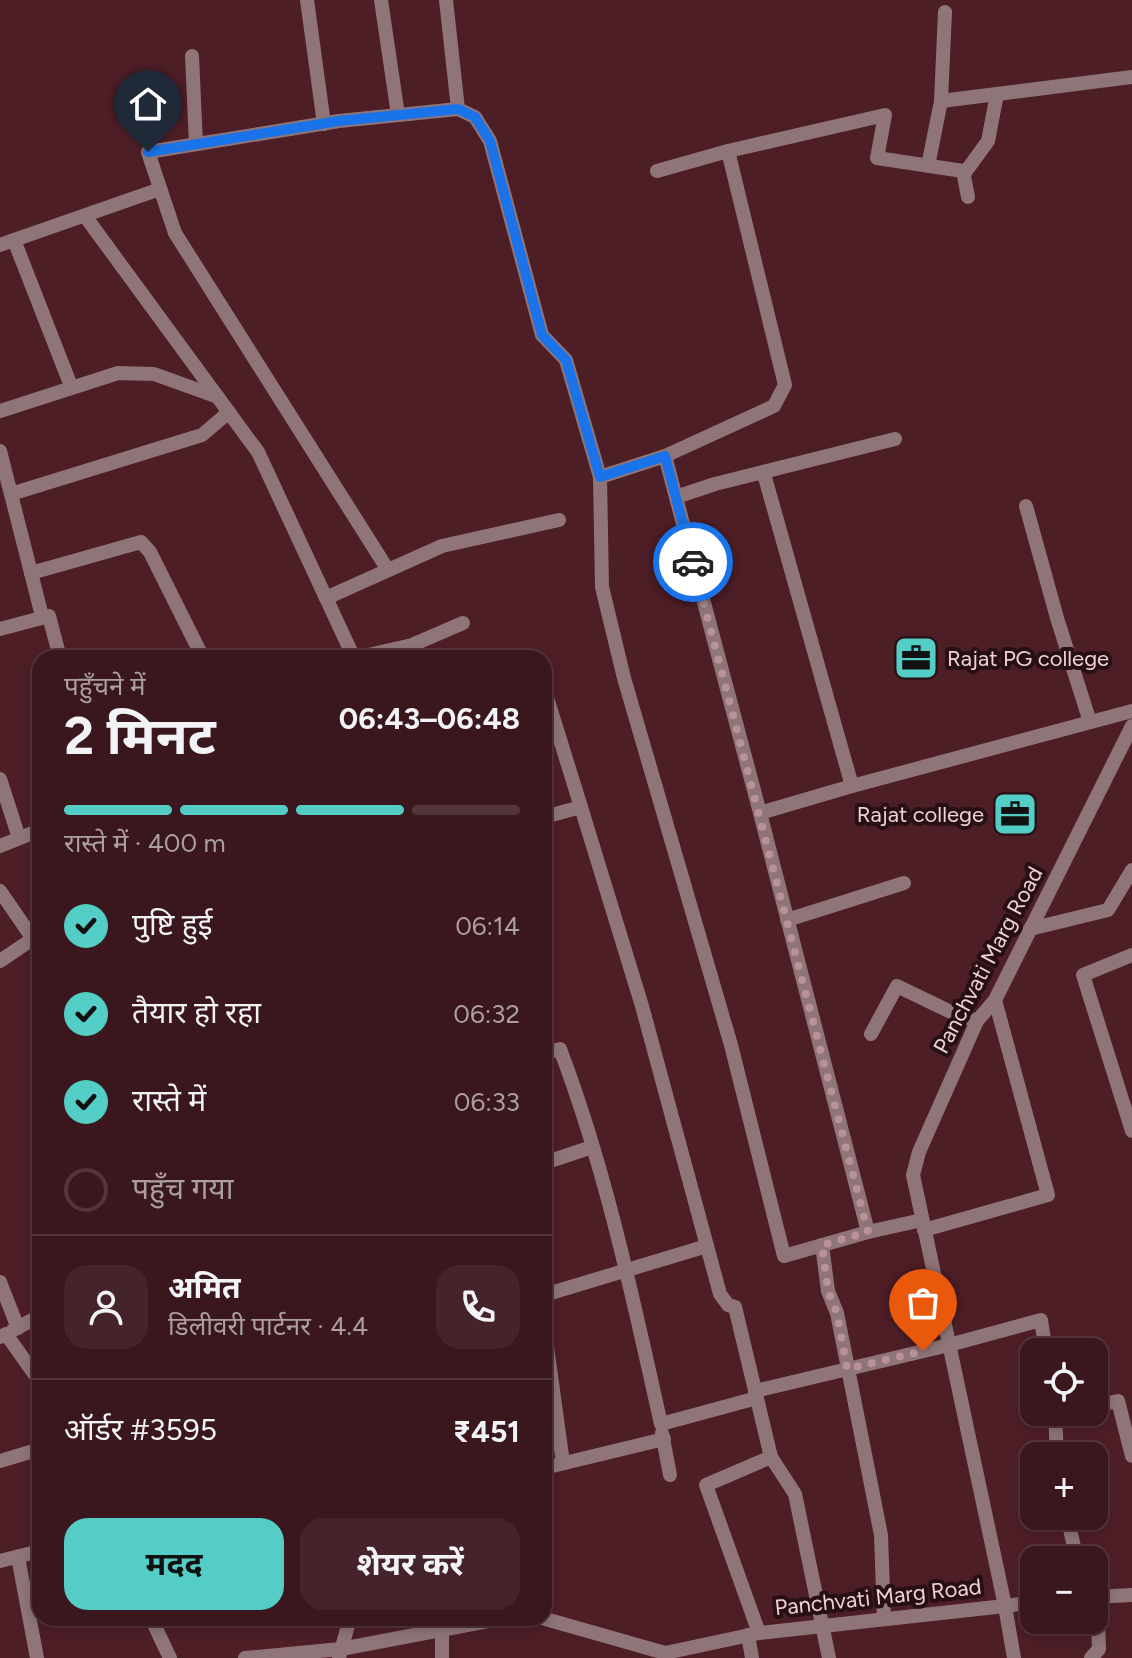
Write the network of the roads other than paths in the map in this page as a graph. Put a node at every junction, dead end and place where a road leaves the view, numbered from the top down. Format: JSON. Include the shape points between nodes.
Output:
{"nodes":[{"id":1,"x":307,"y":0,"type":"edge"},
{"id":2,"x":381,"y":0,"type":"edge"},
{"id":3,"x":446,"y":0,"type":"edge"},
{"id":4,"x":945,"y":12,"type":"dead end"},
{"id":5,"x":192,"y":56,"type":"dead end"},
{"id":6,"x":1132,"y":77,"type":"edge"},
{"id":7,"x":997,"y":94,"type":"junction"},
{"id":8,"x":941,"y":101,"type":"junction"},
{"id":9,"x":458,"y":109,"type":"junction"},
{"id":10,"x":398,"y":115,"type":"junction"},
{"id":11,"x":324,"y":124,"type":"junction"},
{"id":12,"x":196,"y":144,"type":"junction"},
{"id":13,"x":728,"y":151,"type":"junction"},
{"id":14,"x":928,"y":166,"type":"junction"},
{"id":15,"x":657,"y":171,"type":"dead end"},
{"id":16,"x":964,"y":174,"type":"junction"},
{"id":17,"x":160,"y":189,"type":"junction"},
{"id":18,"x":968,"y":197,"type":"dead end"},
{"id":19,"x":85,"y":216,"type":"junction"},
{"id":20,"x":7,"y":243,"type":"edge"},
{"id":21,"x":71,"y":386,"type":"junction"},
{"id":22,"x":218,"y":398,"type":"junction"},
{"id":23,"x":0,"y":411,"type":"edge"},
{"id":24,"x":229,"y":412,"type":"junction"},
{"id":25,"x":895,"y":439,"type":"dead end"},
{"id":26,"x":0,"y":451,"type":"edge"},
{"id":27,"x":665,"y":456,"type":"junction"},
{"id":28,"x":764,"y":474,"type":"junction"},
{"id":29,"x":600,"y":477,"type":"junction"},
{"id":30,"x":11,"y":494,"type":"junction"},
{"id":31,"x":676,"y":497,"type":"junction"},
{"id":32,"x":1026,"y":506,"type":"dead end"},
{"id":33,"x":559,"y":520,"type":"dead end"},
{"id":34,"x":388,"y":570,"type":"junction"},
{"id":35,"x":31,"y":573,"type":"junction"},
{"id":36,"x":326,"y":598,"type":"junction"},
{"id":37,"x":42,"y":616,"type":"junction"},
{"id":38,"x":463,"y":623,"type":"dead end"},
{"id":39,"x":0,"y":629,"type":"edge"},
{"id":40,"x":58,"y":650,"type":"edge"},
{"id":41,"x":198,"y":650,"type":"edge"},
{"id":42,"x":350,"y":650,"type":"edge"},
{"id":43,"x":390,"y":650,"type":"edge"},
{"id":44,"x":1132,"y":711,"type":"edge"},
{"id":45,"x":552,"y":714,"type":"edge"},
{"id":46,"x":1116,"y":715,"type":"junction"},
{"id":47,"x":1090,"y":722,"type":"junction"},
{"id":48,"x":1132,"y":726,"type":"edge"},
{"id":49,"x":1128,"y":745,"type":"edge"},
{"id":50,"x":0,"y":779,"type":"edge"},
{"id":51,"x":852,"y":786,"type":"junction"},
{"id":52,"x":581,"y":807,"type":"junction"},
{"id":53,"x":760,"y":813,"type":"junction"},
{"id":54,"x":552,"y":815,"type":"edge"},
{"id":55,"x":32,"y":833,"type":"edge"},
{"id":56,"x":19,"y":838,"type":"junction"},
{"id":57,"x":0,"y":846,"type":"edge"},
{"id":58,"x":1132,"y":870,"type":"edge"},
{"id":59,"x":904,"y":883,"type":"dead end"},
{"id":60,"x":0,"y":891,"type":"edge"},
{"id":61,"x":787,"y":920,"type":"junction"},
{"id":62,"x":1030,"y":929,"type":"junction"},
{"id":63,"x":32,"y":936,"type":"edge"},
{"id":64,"x":32,"y":945,"type":"edge"},
{"id":65,"x":1132,"y":955,"type":"edge"},
{"id":66,"x":0,"y":961,"type":"edge"},
{"id":67,"x":995,"y":1000,"type":"junction"},
{"id":68,"x":977,"y":1021,"type":"junction"},
{"id":69,"x":871,"y":1034,"type":"dead end"},
{"id":70,"x":552,"y":1051,"type":"edge"},
{"id":71,"x":1132,"y":1131,"type":"edge"},
{"id":72,"x":592,"y":1147,"type":"junction"},
{"id":73,"x":552,"y":1160,"type":"edge"},
{"id":74,"x":923,"y":1225,"type":"junction"},
{"id":75,"x":868,"y":1232,"type":"junction"},
{"id":76,"x":822,"y":1245,"type":"junction"},
{"id":77,"x":707,"y":1246,"type":"junction"},
{"id":78,"x":625,"y":1270,"type":"junction"},
{"id":79,"x":0,"y":1282,"type":"edge"},
{"id":80,"x":552,"y":1293,"type":"edge"},
{"id":81,"x":32,"y":1320,"type":"edge"},
{"id":82,"x":8,"y":1333,"type":"edge"},
{"id":83,"x":1044,"y":1338,"type":"edge"},
{"id":84,"x":949,"y":1345,"type":"junction"},
{"id":85,"x":847,"y":1369,"type":"junction"},
{"id":86,"x":32,"y":1370,"type":"edge"},
{"id":87,"x":552,"y":1383,"type":"edge"},
{"id":88,"x":756,"y":1394,"type":"junction"},
{"id":89,"x":1108,"y":1403,"type":"edge"},
{"id":90,"x":662,"y":1432,"type":"junction"},
{"id":91,"x":32,"y":1451,"type":"edge"},
{"id":92,"x":1132,"y":1456,"type":"edge"},
{"id":93,"x":771,"y":1457,"type":"junction"},
{"id":94,"x":0,"y":1461,"type":"edge"},
{"id":95,"x":563,"y":1463,"type":"junction"},
{"id":96,"x":552,"y":1466,"type":"edge"},
{"id":97,"x":670,"y":1475,"type":"dead end"},
{"id":98,"x":32,"y":1553,"type":"edge"},
{"id":99,"x":18,"y":1557,"type":"junction"},
{"id":100,"x":0,"y":1561,"type":"edge"},
{"id":101,"x":1132,"y":1595,"type":"edge"},
{"id":102,"x":1108,"y":1597,"type":"edge"},
{"id":103,"x":1020,"y":1604,"type":"edge"},
{"id":104,"x":1005,"y":1606,"type":"junction"},
{"id":105,"x":884,"y":1619,"type":"junction"},
{"id":106,"x":552,"y":1621,"type":"edge"},
{"id":107,"x":824,"y":1625,"type":"junction"},
{"id":108,"x":155,"y":1626,"type":"edge"},
{"id":109,"x":348,"y":1626,"type":"edge"},
{"id":110,"x":463,"y":1626,"type":"edge"},
{"id":111,"x":442,"y":1630,"type":"junction"},
{"id":112,"x":754,"y":1634,"type":"junction"},
{"id":113,"x":1098,"y":1634,"type":"edge"},
{"id":114,"x":340,"y":1654,"type":"edge"},
{"id":115,"x":666,"y":1656,"type":"edge"},
{"id":116,"x":37,"y":1658,"type":"edge"},
{"id":117,"x":170,"y":1658,"type":"edge"},
{"id":118,"x":245,"y":1658,"type":"edge"},
{"id":119,"x":442,"y":1658,"type":"edge"},
{"id":120,"x":752,"y":1658,"type":"edge"},
{"id":121,"x":829,"y":1658,"type":"edge"},
{"id":122,"x":1014,"y":1658,"type":"edge"},
{"id":123,"x":1091,"y":1658,"type":"edge"}],
"edges":[{"from":1,"to":11,"type":"street"},
{"from":2,"to":10,"type":"street"},
{"from":3,"to":9,"type":"street"},
{"from":4,"to":8,"type":"street"},
{"from":5,"to":12,"type":"street"},
{"from":6,"to":7,"type":"street"},
{"from":7,"to":8,"type":"street"},
{"from":7,"to":16,"type":"street","via":[[988,141]]},
{"from":8,"to":14,"type":"street"},
{"from":9,"to":10,"type":"street"},
{"from":9,"to":29,"type":"street","via":[[475,117],[490,141],[542,335],[566,360]]},
{"from":10,"to":11,"type":"street"},
{"from":11,"to":12,"type":"street"},
{"from":12,"to":17,"type":"street","via":[[148,152]]},
{"from":13,"to":14,"type":"street","via":[[885,115],[877,158]]},
{"from":13,"to":15,"type":"street"},
{"from":13,"to":27,"type":"street","via":[[785,385],[774,406]]},
{"from":14,"to":16,"type":"street"},
{"from":16,"to":18,"type":"street"},
{"from":17,"to":19,"type":"street"},
{"from":17,"to":34,"type":"street","via":[[175,233]]},
{"from":19,"to":20,"type":"street"},
{"from":19,"to":22,"type":"street"},
{"from":20,"to":21,"type":"street"},
{"from":21,"to":22,"type":"street","via":[[118,373],[154,374]]},
{"from":21,"to":23,"type":"street"},
{"from":22,"to":24,"type":"street"},
{"from":24,"to":30,"type":"street","via":[[202,435]]},
{"from":24,"to":36,"type":"street","via":[[258,452]]},
{"from":25,"to":28,"type":"street"},
{"from":26,"to":30,"type":"street"},
{"from":27,"to":29,"type":"street"},
{"from":27,"to":31,"type":"street"},
{"from":28,"to":31,"type":"street"},
{"from":28,"to":51,"type":"street"},
{"from":29,"to":76,"type":"street","via":[[602,587],[731,1045],[784,1256]]},
{"from":30,"to":35,"type":"street"},
{"from":31,"to":53,"type":"street"},
{"from":32,"to":47,"type":"street"},
{"from":33,"to":34,"type":"street","via":[[442,546]]},
{"from":34,"to":36,"type":"street"},
{"from":35,"to":37,"type":"street"},
{"from":35,"to":41,"type":"street","via":[[141,542]]},
{"from":36,"to":42,"type":"street"},
{"from":37,"to":39,"type":"street"},
{"from":37,"to":40,"type":"street","via":[[52,618]]},
{"from":38,"to":43,"type":"street"},
{"from":44,"to":46,"type":"street"},
{"from":45,"to":52,"type":"street"},
{"from":46,"to":47,"type":"street"},
{"from":46,"to":49,"type":"street"},
{"from":47,"to":51,"type":"street"},
{"from":48,"to":49,"type":"street","name":"Panchvati Marg Road"},
{"from":49,"to":62,"type":"street","name":"Panchvati Marg Road"},
{"from":50,"to":56,"type":"street"},
{"from":51,"to":53,"type":"street"},
{"from":52,"to":54,"type":"street"},
{"from":52,"to":77,"type":"street"},
{"from":53,"to":61,"type":"street"},
{"from":55,"to":56,"type":"street"},
{"from":56,"to":57,"type":"street"},
{"from":58,"to":62,"type":"street","via":[[1108,910]]},
{"from":59,"to":61,"type":"street"},
{"from":60,"to":63,"type":"street"},
{"from":61,"to":75,"type":"street"},
{"from":62,"to":67,"type":"street","name":"Panchvati Marg Road"},
{"from":64,"to":66,"type":"street"},
{"from":65,"to":71,"type":"street","via":[[1083,975]]},
{"from":67,"to":68,"type":"street","name":"Panchvati Marg Road"},
{"from":67,"to":74,"type":"street","via":[[1048,1195]]},
{"from":68,"to":69,"type":"street","via":[[897,986]]},
{"from":68,"to":74,"type":"street","name":"Panchvati Marg Road","via":[[919,1152],[913,1175]]},
{"from":70,"to":72,"type":"street","via":[[560,1049]]},
{"from":72,"to":73,"type":"street"},
{"from":72,"to":78,"type":"street"},
{"from":74,"to":75,"type":"street"},
{"from":74,"to":84,"type":"street","name":"Panchvati Marg Road"},
{"from":75,"to":76,"type":"street"},
{"from":76,"to":85,"type":"street"},
{"from":77,"to":78,"type":"street"},
{"from":77,"to":88,"type":"street","via":[[720,1294],[735,1307]]},
{"from":78,"to":80,"type":"street"},
{"from":78,"to":90,"type":"street"},
{"from":79,"to":82,"type":"street"},
{"from":81,"to":82,"type":"street"},
{"from":82,"to":86,"type":"street"},
{"from":83,"to":84,"type":"street","via":[[1041,1320]]},
{"from":84,"to":85,"type":"street"},
{"from":84,"to":104,"type":"street","name":"Panchvati Marg Road"},
{"from":85,"to":88,"type":"street"},
{"from":85,"to":105,"type":"street","via":[[881,1535]]},
{"from":87,"to":95,"type":"street"},
{"from":88,"to":90,"type":"street"},
{"from":88,"to":93,"type":"street"},
{"from":89,"to":92,"type":"street","via":[[1118,1401]]},
{"from":90,"to":95,"type":"street"},
{"from":90,"to":97,"type":"street"},
{"from":91,"to":94,"type":"street"},
{"from":93,"to":107,"type":"street","via":[[795,1494]]},
{"from":93,"to":112,"type":"street","via":[[706,1485]]},
{"from":95,"to":96,"type":"street"},
{"from":98,"to":99,"type":"street"},
{"from":99,"to":100,"type":"street"},
{"from":99,"to":116,"type":"street"},
{"from":101,"to":102,"type":"street"},
{"from":103,"to":104,"type":"street"},
{"from":104,"to":105,"type":"street","name":"Panchvati Marg Road"},
{"from":104,"to":122,"type":"street"},
{"from":105,"to":107,"type":"street","name":"Panchvati Marg Road"},
{"from":106,"to":115,"type":"street","name":"Panchvati Marg Road"},
{"from":107,"to":112,"type":"street","name":"Panchvati Marg Road"},
{"from":107,"to":121,"type":"street"},
{"from":108,"to":117,"type":"street"},
{"from":109,"to":114,"type":"street"},
{"from":110,"to":111,"type":"street"},
{"from":111,"to":114,"type":"street"},
{"from":111,"to":119,"type":"street"},
{"from":112,"to":115,"type":"street","name":"Panchvati Marg Road"},
{"from":112,"to":120,"type":"street"},
{"from":113,"to":123,"type":"street","via":[[1099,1649]]},
{"from":114,"to":118,"type":"street"}]}
